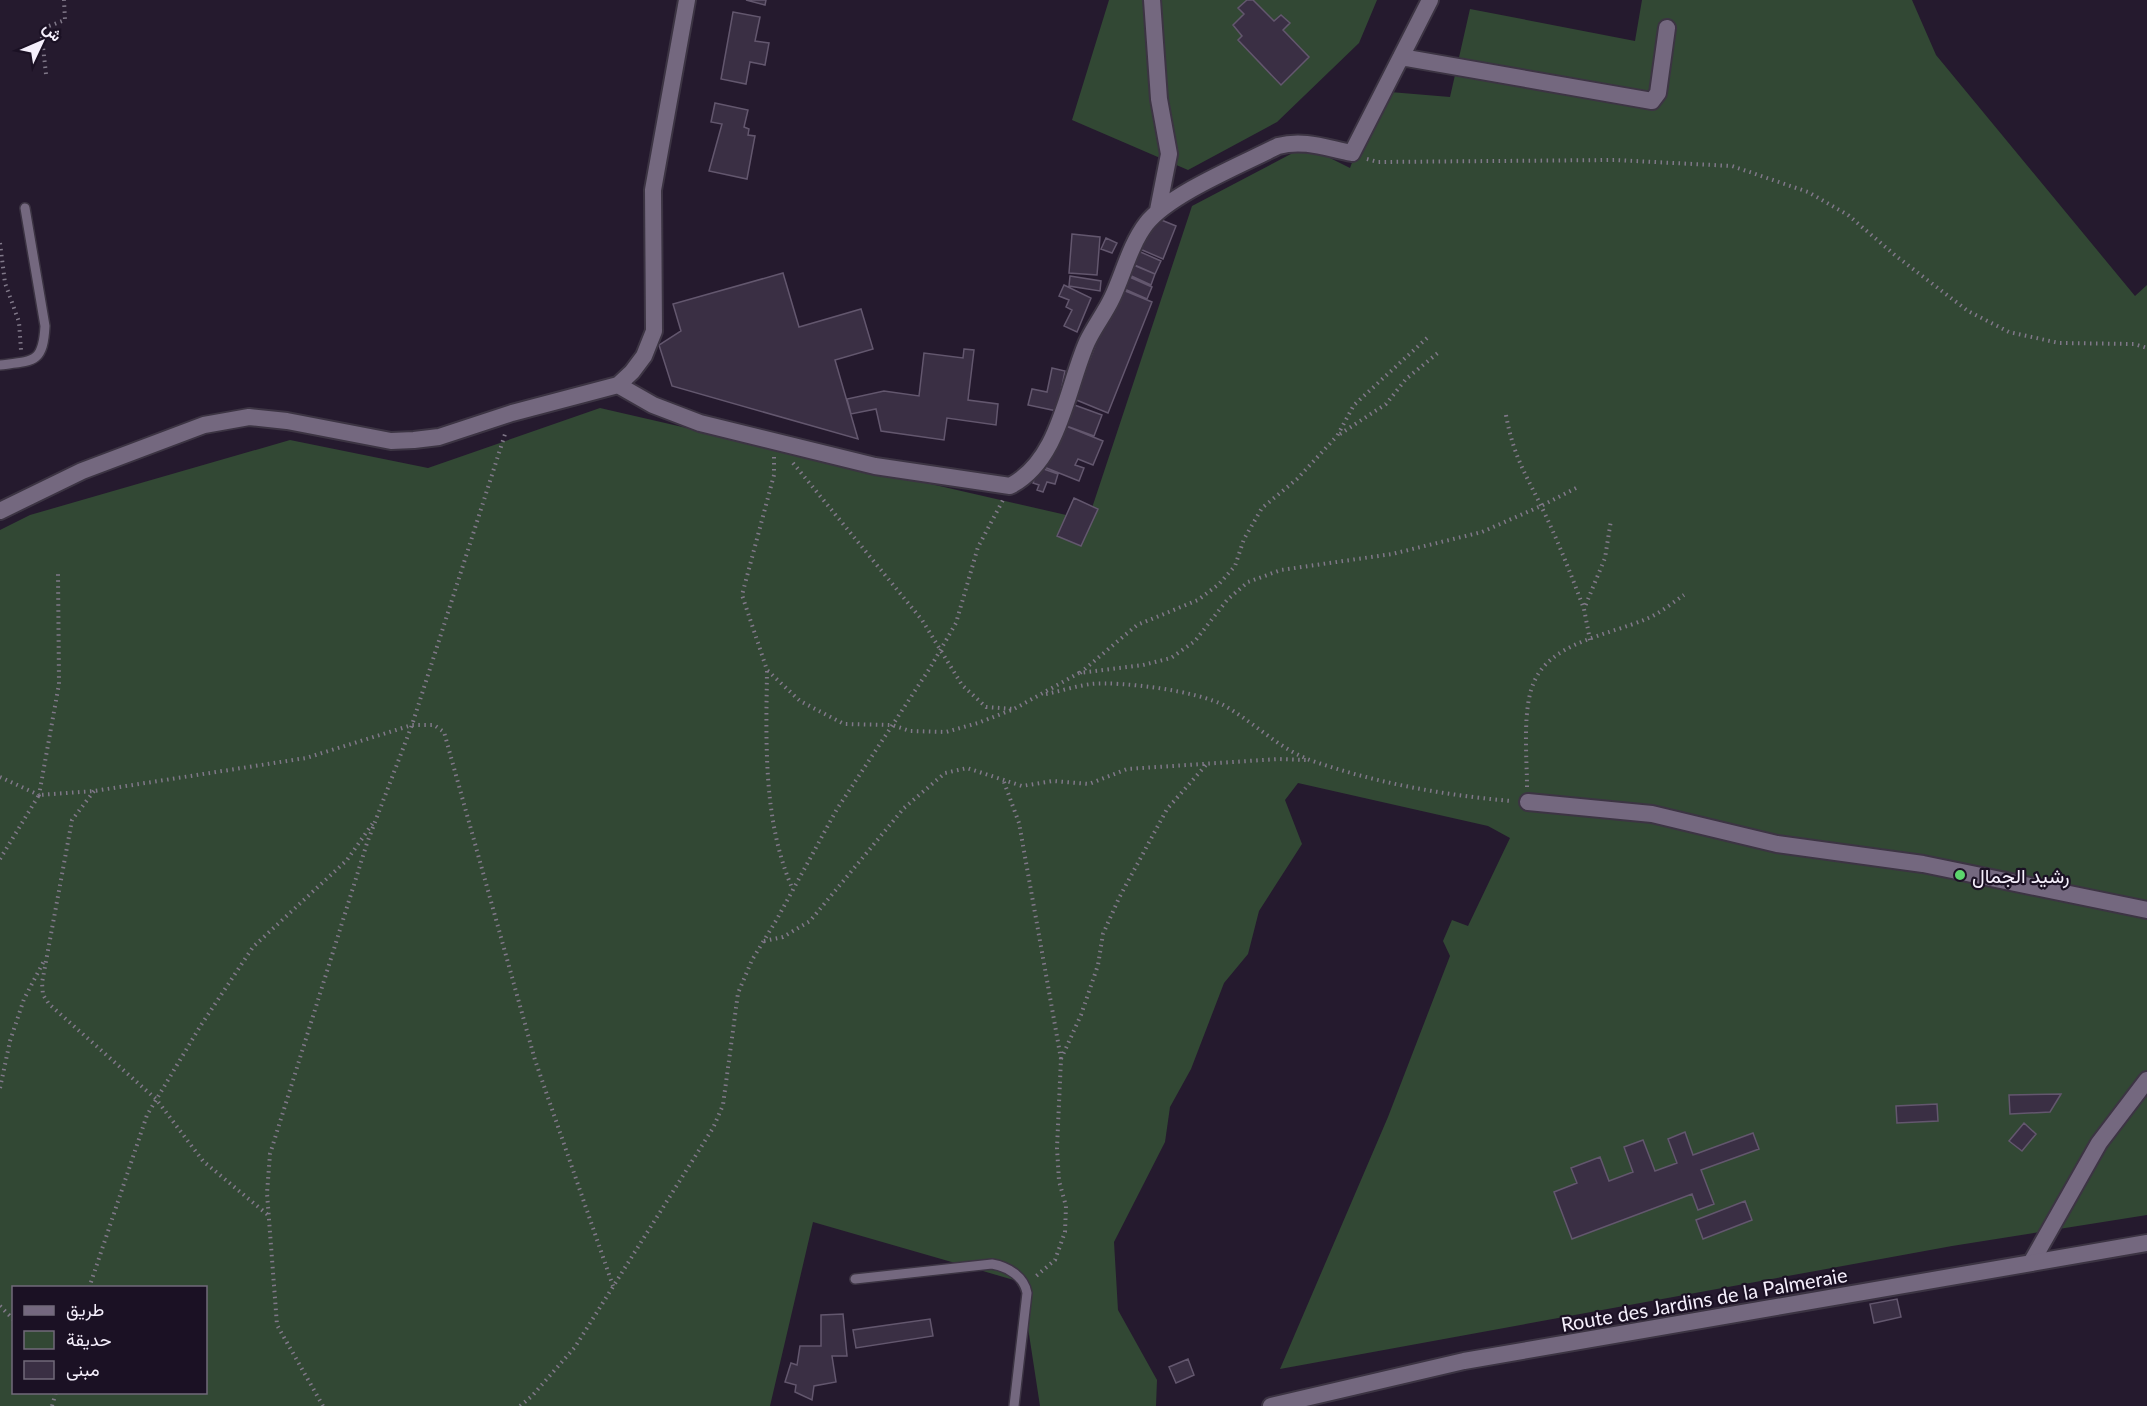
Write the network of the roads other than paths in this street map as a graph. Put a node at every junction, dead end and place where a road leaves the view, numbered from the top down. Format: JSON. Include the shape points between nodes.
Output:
{"nodes":[{"id":1,"x":687,"y":0,"type":"edge"},
{"id":2,"x":1152,"y":0,"type":"edge"},
{"id":3,"x":1430,"y":0,"type":"edge"},
{"id":4,"x":1667,"y":28,"type":"dead end"},
{"id":5,"x":1401,"y":57,"type":"junction"},
{"id":6,"x":25,"y":208,"type":"dead end"},
{"id":7,"x":1158,"y":210,"type":"junction"},
{"id":8,"x":0,"y":365,"type":"edge"},
{"id":9,"x":618,"y":385,"type":"junction"},
{"id":10,"x":0,"y":511,"type":"edge"},
{"id":11,"x":1528,"y":802,"type":"road end"},
{"id":12,"x":2147,"y":910,"type":"edge"},
{"id":13,"x":2147,"y":1080,"type":"edge"},
{"id":14,"x":2147,"y":1243,"type":"edge"},
{"id":15,"x":2031,"y":1263,"type":"junction"},
{"id":16,"x":855,"y":1279,"type":"dead end"},
{"id":17,"x":1014,"y":1406,"type":"edge"},
{"id":18,"x":1270,"y":1406,"type":"edge"}],
"edges":[{"from":1,"to":9,"type":"street","via":[[653,190],[654,332],[644,356]]},
{"from":2,"to":7,"type":"street","via":[[1159,99],[1169,154]]},
{"from":3,"to":5,"type":"street"},
{"from":4,"to":5,"type":"street","via":[[1658,93],[1652,101]]},
{"from":5,"to":7,"type":"street","via":[[1352,153],[1305,142],[1278,146]]},
{"from":6,"to":8,"type":"lane","via":[[45,326],[41,353],[33,361]]},
{"from":7,"to":9,"type":"street","via":[[1144,225],[1111,300],[1088,340],[1048,449],[1028,477],[1010,486],[875,466],[700,423],[653,405]]},
{"from":9,"to":10,"type":"street","via":[[440,437],[391,441],[249,417],[204,425],[82,471]]},
{"from":11,"to":12,"type":"street","via":[[1652,814],[1778,844],[1923,864]]},
{"from":13,"to":15,"type":"street","via":[[2099,1143]]},
{"from":14,"to":15,"type":"street","name":"Route des Jardins de la Palmeraie"},
{"from":15,"to":18,"type":"street","name":"Route des Jardins de la Palmeraie","via":[[1464,1361]]},
{"from":16,"to":17,"type":"lane","via":[[992,1264],[1020,1278],[1027,1293]]}]}
